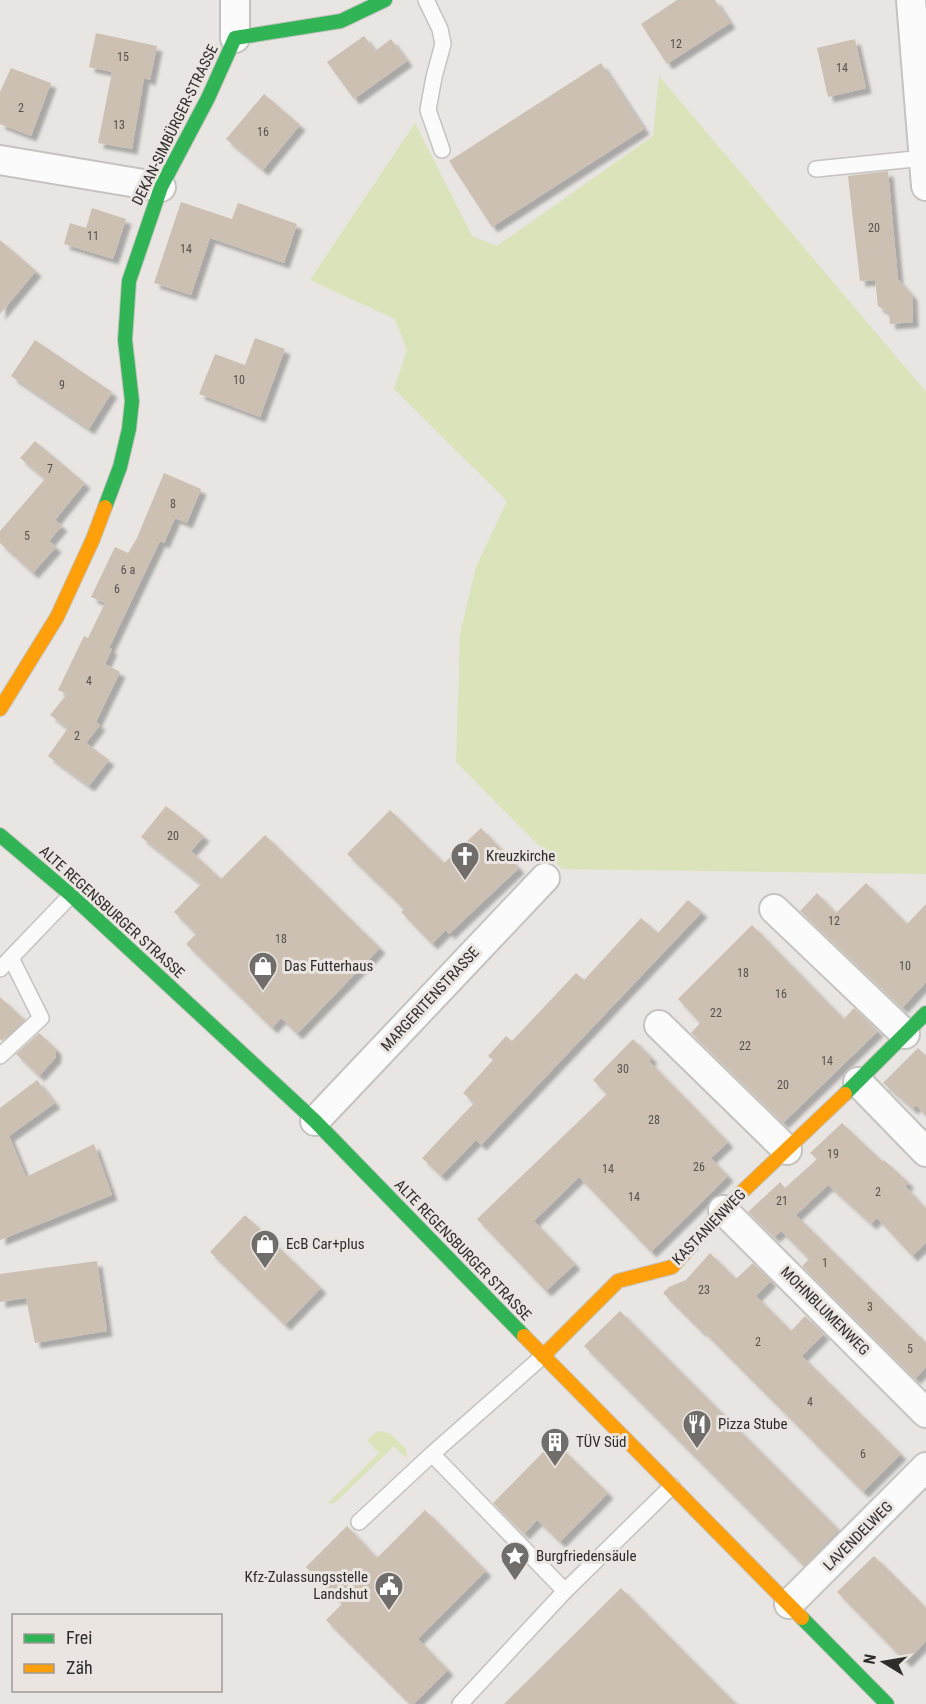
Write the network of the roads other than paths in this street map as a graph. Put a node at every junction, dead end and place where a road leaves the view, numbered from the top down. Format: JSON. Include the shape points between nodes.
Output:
{"nodes":[{"id":1,"x":235,"y":0,"type":"edge"},
{"id":2,"x":385,"y":0,"type":"edge"},
{"id":3,"x":426,"y":0,"type":"edge"},
{"id":4,"x":911,"y":0,"type":"edge"},
{"id":5,"x":235,"y":38,"type":"junction"},
{"id":6,"x":922,"y":104,"type":"edge"},
{"id":7,"x":442,"y":150,"type":"dead end"},
{"id":8,"x":0,"y":160,"type":"edge"},
{"id":9,"x":816,"y":169,"type":"dead end"},
{"id":10,"x":925,"y":172,"type":"edge"},
{"id":11,"x":161,"y":187,"type":"junction"},
{"id":12,"x":0,"y":709,"type":"edge"},
{"id":13,"x":0,"y":836,"type":"edge"},
{"id":14,"x":545,"y":878,"type":"dead end"},
{"id":15,"x":71,"y":895,"type":"junction"},
{"id":16,"x":774,"y":909,"type":"dead end"},
{"id":17,"x":11,"y":958,"type":"junction"},
{"id":18,"x":0,"y":969,"type":"edge"},
{"id":19,"x":926,"y":1013,"type":"edge"},
{"id":20,"x":659,"y":1025,"type":"dead end"},
{"id":21,"x":905,"y":1034,"type":"junction"},
{"id":22,"x":0,"y":1056,"type":"edge"},
{"id":23,"x":858,"y":1082,"type":"junction"},
{"id":24,"x":315,"y":1121,"type":"junction"},
{"id":25,"x":787,"y":1150,"type":"junction"},
{"id":26,"x":926,"y":1152,"type":"edge"},
{"id":27,"x":723,"y":1210,"type":"junction"},
{"id":28,"x":543,"y":1356,"type":"junction"},
{"id":29,"x":926,"y":1413,"type":"edge"},
{"id":30,"x":432,"y":1454,"type":"junction"},
{"id":31,"x":926,"y":1467,"type":"edge"},
{"id":32,"x":672,"y":1486,"type":"junction"},
{"id":33,"x":358,"y":1522,"type":"dead end"},
{"id":34,"x":565,"y":1591,"type":"junction"},
{"id":35,"x":789,"y":1604,"type":"junction"},
{"id":36,"x":460,"y":1704,"type":"edge"},
{"id":37,"x":887,"y":1704,"type":"edge"}],
"edges":[{"from":1,"to":5,"type":"street"},
{"from":2,"to":5,"type":"street","name":"DEKAN-SIMBÜRGER-STRASSE","via":[[341,21]]},
{"from":3,"to":7,"type":"lane","via":[[443,44],[428,110]]},
{"from":4,"to":6,"type":"street"},
{"from":5,"to":11,"type":"street","name":"DEKAN-SIMBÜRGER-STRASSE"},
{"from":6,"to":10,"type":"street"},
{"from":8,"to":11,"type":"street"},
{"from":9,"to":10,"type":"lane"},
{"from":11,"to":12,"type":"street","name":"DEKAN-SIMBÜRGER-STRASSE","via":[[129,281],[125,340],[132,401],[120,467],[57,617]]},
{"from":13,"to":15,"type":"street","name":"ALTE REGENSBURGER STRASSE"},
{"from":14,"to":24,"type":"street","name":"MARGERITENSTRASSE"},
{"from":15,"to":17,"type":"lane"},
{"from":15,"to":24,"type":"street","name":"ALTE REGENSBURGER STRASSE"},
{"from":16,"to":21,"type":"street"},
{"from":17,"to":18,"type":"lane"},
{"from":17,"to":22,"type":"lane","via":[[40,1018]]},
{"from":19,"to":21,"type":"street","name":"KASTANIENWEG"},
{"from":20,"to":25,"type":"street"},
{"from":21,"to":23,"type":"street","name":"KASTANIENWEG"},
{"from":23,"to":25,"type":"street","name":"KASTANIENWEG"},
{"from":23,"to":26,"type":"street"},
{"from":24,"to":28,"type":"street","name":"ALTE REGENSBURGER STRASSE"},
{"from":25,"to":27,"type":"street","name":"KASTANIENWEG"},
{"from":27,"to":28,"type":"street","name":"KASTANIENWEG","via":[[672,1267],[618,1281]]},
{"from":27,"to":29,"type":"street","name":"MOHNBLUMENWEG"},
{"from":28,"to":30,"type":"lane"},
{"from":28,"to":32,"type":"street","name":"ALTE REGENSBURGER STRASSE"},
{"from":30,"to":33,"type":"lane"},
{"from":30,"to":34,"type":"lane"},
{"from":31,"to":35,"type":"street","name":"LAVENDELWEG"},
{"from":32,"to":34,"type":"lane"},
{"from":32,"to":35,"type":"street","name":"ALTE REGENSBURGER STRASSE"},
{"from":34,"to":36,"type":"lane"},
{"from":35,"to":37,"type":"street","name":"ALTE REGENSBURGER STRASSE"}]}
